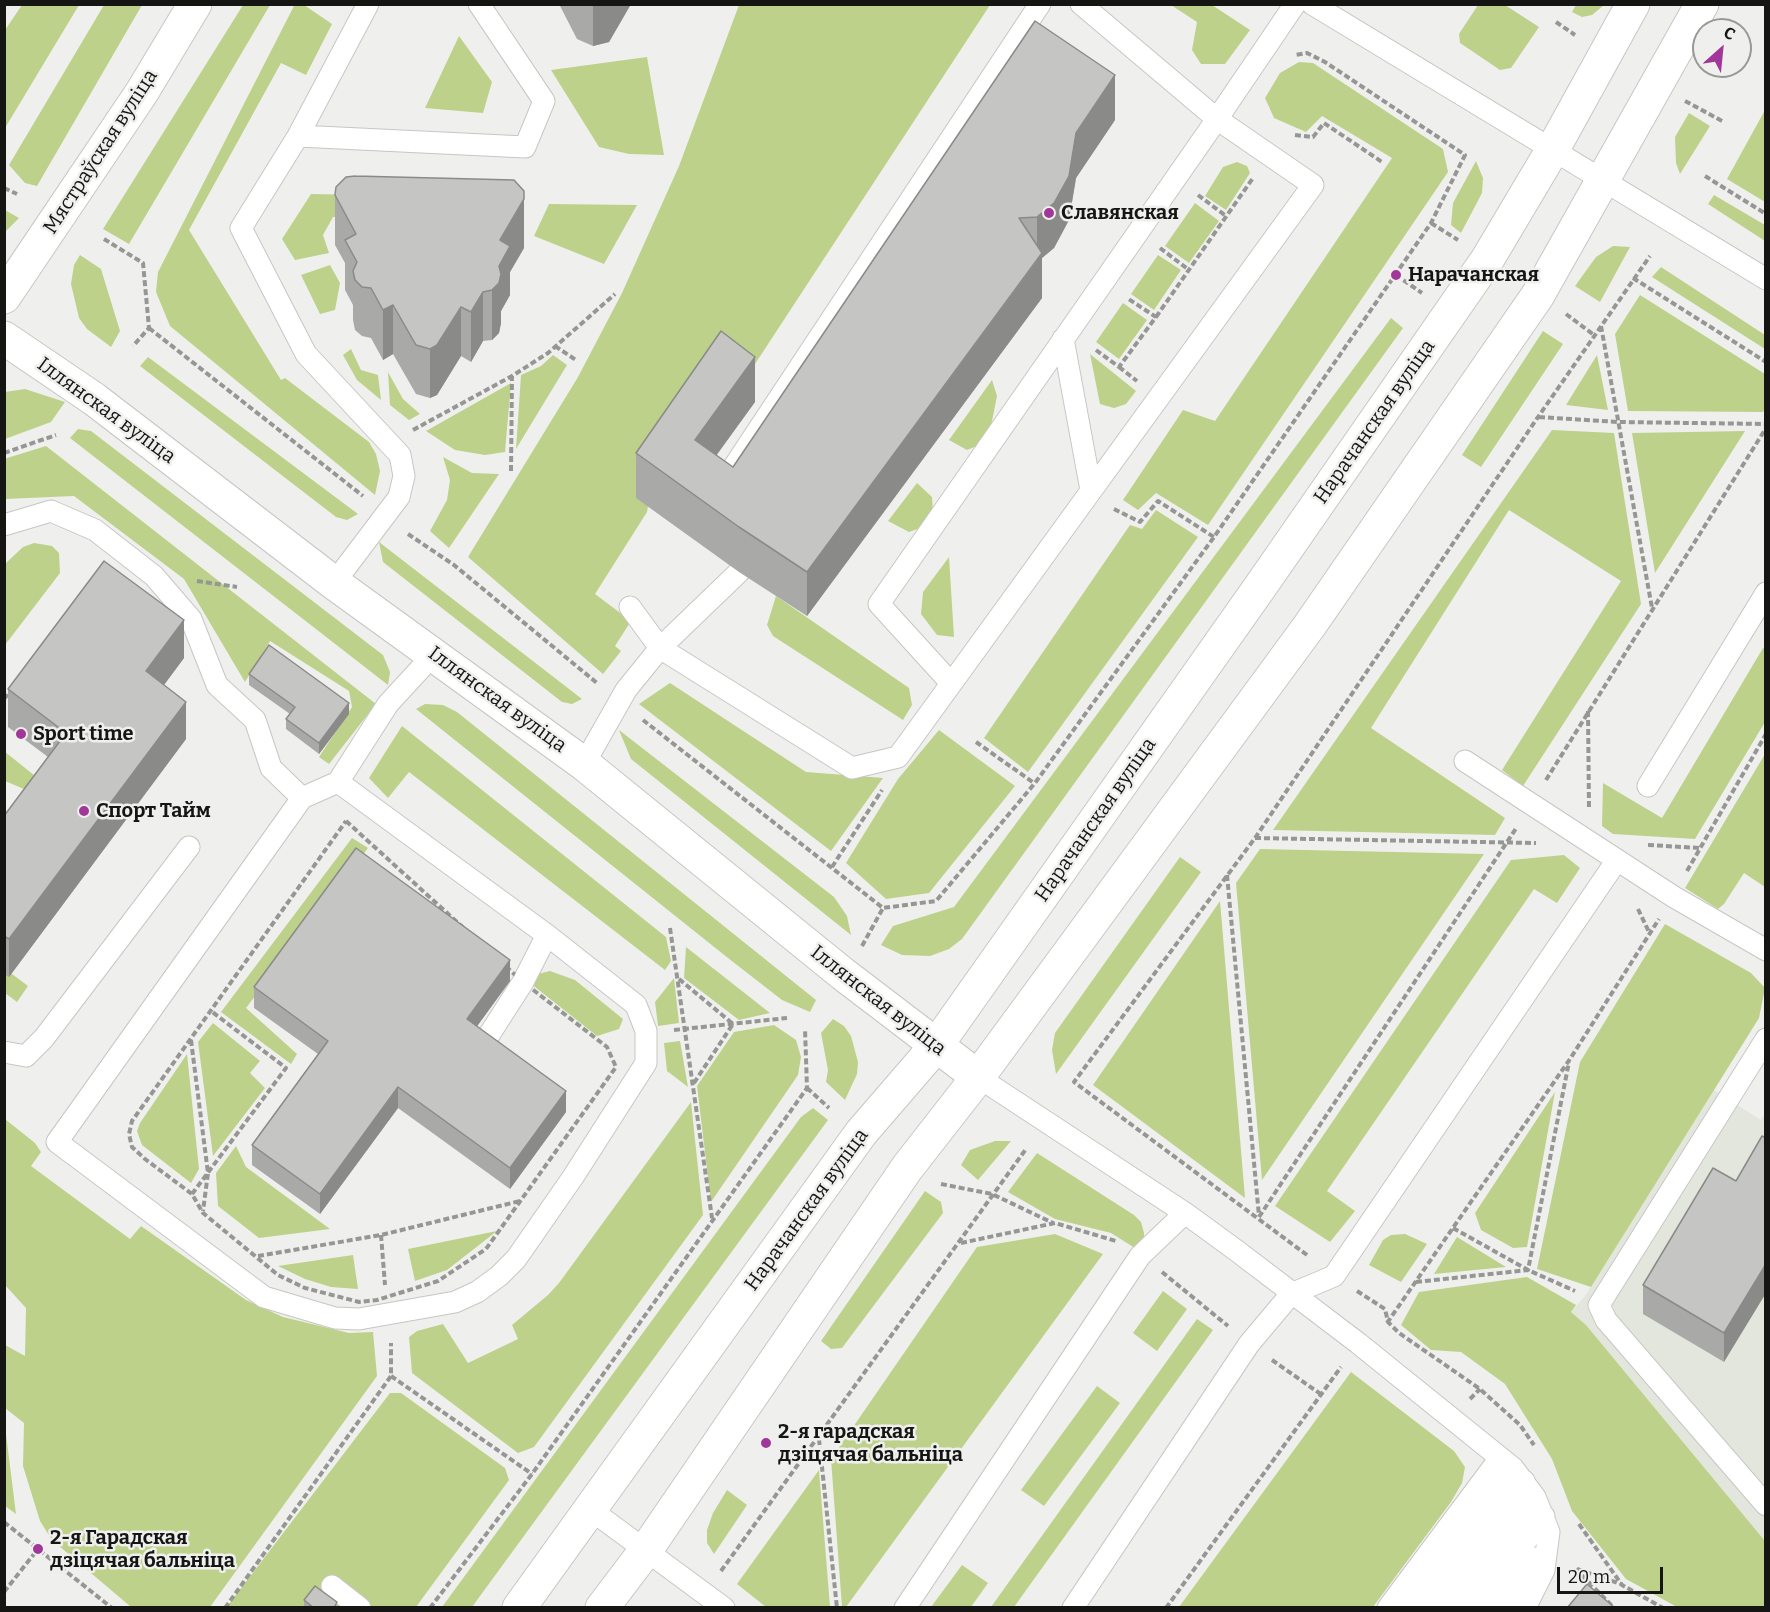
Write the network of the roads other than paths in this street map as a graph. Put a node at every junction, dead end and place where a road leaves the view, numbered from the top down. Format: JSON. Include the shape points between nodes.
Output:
{"nodes":[{"id":1,"x":195,"y":4,"type":"edge"},
{"id":2,"x":479,"y":4,"type":"edge"},
{"id":3,"x":1040,"y":4,"type":"edge"},
{"id":4,"x":1081,"y":4,"type":"edge"},
{"id":5,"x":1295,"y":4,"type":"edge"},
{"id":6,"x":1312,"y":4,"type":"edge"},
{"id":7,"x":1632,"y":4,"type":"edge"},
{"id":8,"x":1702,"y":4,"type":"edge"},
{"id":9,"x":368,"y":5,"type":"edge"},
{"id":10,"x":1217,"y":119,"type":"junction"},
{"id":11,"x":298,"y":136,"type":"junction"},
{"id":12,"x":1553,"y":149,"type":"junction"},
{"id":13,"x":1600,"y":180,"type":"junction"},
{"id":14,"x":1766,"y":279,"type":"edge"},
{"id":15,"x":4,"y":297,"type":"edge"},
{"id":16,"x":4,"y":338,"type":"edge"},
{"id":17,"x":1064,"y":339,"type":"junction"},
{"id":18,"x":729,"y":474,"type":"edge"},
{"id":19,"x":1091,"y":490,"type":"junction"},
{"id":20,"x":4,"y":525,"type":"edge"},
{"id":21,"x":739,"y":572,"type":"edge"},
{"id":22,"x":334,"y":583,"type":"junction"},
{"id":23,"x":1765,"y":596,"type":"edge"},
{"id":24,"x":630,"y":607,"type":"dead end"},
{"id":25,"x":660,"y":648,"type":"junction"},
{"id":26,"x":434,"y":654,"type":"junction"},
{"id":27,"x":950,"y":682,"type":"junction"},
{"id":28,"x":1465,"y":761,"type":"dead end"},
{"id":29,"x":584,"y":764,"type":"junction"},
{"id":30,"x":338,"y":782,"type":"junction"},
{"id":31,"x":1647,"y":786,"type":"dead end"},
{"id":32,"x":302,"y":798,"type":"junction"},
{"id":33,"x":189,"y":847,"type":"dead end"},
{"id":34,"x":1617,"y":860,"type":"junction"},
{"id":35,"x":547,"y":935,"type":"junction"},
{"id":36,"x":1766,"y":950,"type":"edge"},
{"id":37,"x":489,"y":1035,"type":"edge"},
{"id":38,"x":1766,"y":1039,"type":"edge"},
{"id":39,"x":936,"y":1046,"type":"junction"},
{"id":40,"x":4,"y":1052,"type":"edge"},
{"id":41,"x":978,"y":1077,"type":"junction"},
{"id":42,"x":1185,"y":1213,"type":"junction"},
{"id":43,"x":1291,"y":1294,"type":"junction"},
{"id":44,"x":1518,"y":1476,"type":"junction"},
{"id":45,"x":1766,"y":1505,"type":"edge"},
{"id":46,"x":591,"y":1510,"type":"junction"},
{"id":47,"x":1544,"y":1516,"type":"junction"},
{"id":48,"x":1548,"y":1545,"type":"junction"},
{"id":49,"x":646,"y":1550,"type":"junction"},
{"id":50,"x":332,"y":1586,"type":"dead end"},
{"id":51,"x":360,"y":1608,"type":"edge"},
{"id":52,"x":519,"y":1608,"type":"edge"},
{"id":53,"x":602,"y":1608,"type":"edge"},
{"id":54,"x":724,"y":1608,"type":"edge"},
{"id":55,"x":905,"y":1608,"type":"edge"},
{"id":56,"x":1072,"y":1608,"type":"edge"},
{"id":57,"x":1388,"y":1608,"type":"edge"},
{"id":58,"x":1409,"y":1608,"type":"edge"},
{"id":59,"x":1431,"y":1608,"type":"edge"},
{"id":60,"x":1454,"y":1608,"type":"edge"},
{"id":61,"x":1478,"y":1608,"type":"edge"},
{"id":62,"x":1502,"y":1608,"type":"edge"},
{"id":63,"x":1525,"y":1608,"type":"edge"}],
"edges":[{"from":1,"to":15,"type":"main road","name":"Мястраўская вуліца","via":[[142,92]]},
{"from":2,"to":11,"type":"lane","via":[[544,101],[525,147]]},
{"from":3,"to":18,"type":"lane"},
{"from":4,"to":10,"type":"lane"},
{"from":5,"to":10,"type":"lane"},
{"from":6,"to":12,"type":"lane"},
{"from":7,"to":12,"type":"main road","name":"Нарачанская вуліца"},
{"from":8,"to":13,"type":"main road"},
{"from":9,"to":11,"type":"lane"},
{"from":10,"to":17,"type":"lane"},
{"from":10,"to":19,"type":"lane","via":[[1313,185]]},
{"from":11,"to":22,"type":"lane","via":[[241,228],[306,354],[400,455],[404,476],[399,497],[388,515]]},
{"from":12,"to":13,"type":"lane"},
{"from":12,"to":39,"type":"main road","name":"Нарачанская вуліца","via":[[1487,260]]},
{"from":13,"to":14,"type":"lane"},
{"from":13,"to":41,"type":"main road","via":[[1538,295],[1323,605]]},
{"from":16,"to":22,"type":"main road","name":"Іллянская вуліца","via":[[94,399]]},
{"from":17,"to":19,"type":"lane"},
{"from":17,"to":27,"type":"lane","via":[[879,604]]},
{"from":19,"to":27,"type":"lane"},
{"from":20,"to":32,"type":"lane","via":[[51,511],[95,530],[146,570],[191,619],[218,685],[255,720],[271,768]]},
{"from":21,"to":25,"type":"lane"},
{"from":22,"to":26,"type":"main road","name":"Іллянская вуліца"},
{"from":23,"to":31,"type":"lane"},
{"from":24,"to":25,"type":"lane"},
{"from":25,"to":27,"type":"lane","via":[[852,768],[897,757]]},
{"from":25,"to":29,"type":"lane","via":[[618,700]]},
{"from":26,"to":29,"type":"main road","name":"Іллянская вуліца"},
{"from":26,"to":30,"type":"lane","via":[[388,704]]},
{"from":28,"to":34,"type":"lane"},
{"from":29,"to":39,"type":"main road","name":"Іллянская вуліца"},
{"from":30,"to":32,"type":"lane"},
{"from":30,"to":35,"type":"lane"},
{"from":32,"to":35,"type":"lane","via":[[57,1142],[264,1297],[335,1318],[359,1319],[388,1306],[455,1302],[477,1292],[516,1258],[646,1063],[646,1031],[636,1005]]},
{"from":33,"to":40,"type":"lane","via":[[44,1038],[26,1056]]},
{"from":34,"to":36,"type":"lane"},
{"from":34,"to":43,"type":"lane","via":[[1334,1276]]},
{"from":35,"to":37,"type":"lane"},
{"from":38,"to":45,"type":"lane","via":[[1599,1305],[1606,1320]]},
{"from":39,"to":41,"type":"main road","name":"Іллянская вуліца"},
{"from":39,"to":46,"type":"main road","name":"Нарачанская вуліца","via":[[861,1133]]},
{"from":41,"to":42,"type":"lane"},
{"from":41,"to":49,"type":"main road","via":[[907,1168]]},
{"from":42,"to":43,"type":"lane"},
{"from":42,"to":55,"type":"lane","via":[[1140,1256]]},
{"from":43,"to":44,"type":"lane","via":[[1358,1343]]},
{"from":43,"to":56,"type":"lane","via":[[1249,1344]]},
{"from":44,"to":47,"type":"lane"},
{"from":44,"to":57,"type":"lane"},
{"from":44,"to":58,"type":"lane"},
{"from":44,"to":59,"type":"lane"},
{"from":44,"to":60,"type":"lane"},
{"from":46,"to":49,"type":"lane"},
{"from":46,"to":52,"type":"main road","name":"Нарачанская вуліца"},
{"from":47,"to":48,"type":"lane"},
{"from":47,"to":61,"type":"lane"},
{"from":48,"to":62,"type":"lane"},
{"from":48,"to":63,"type":"lane","via":[[1544,1570]]},
{"from":49,"to":53,"type":"main road"},
{"from":49,"to":54,"type":"lane"},
{"from":50,"to":51,"type":"lane"}]}
